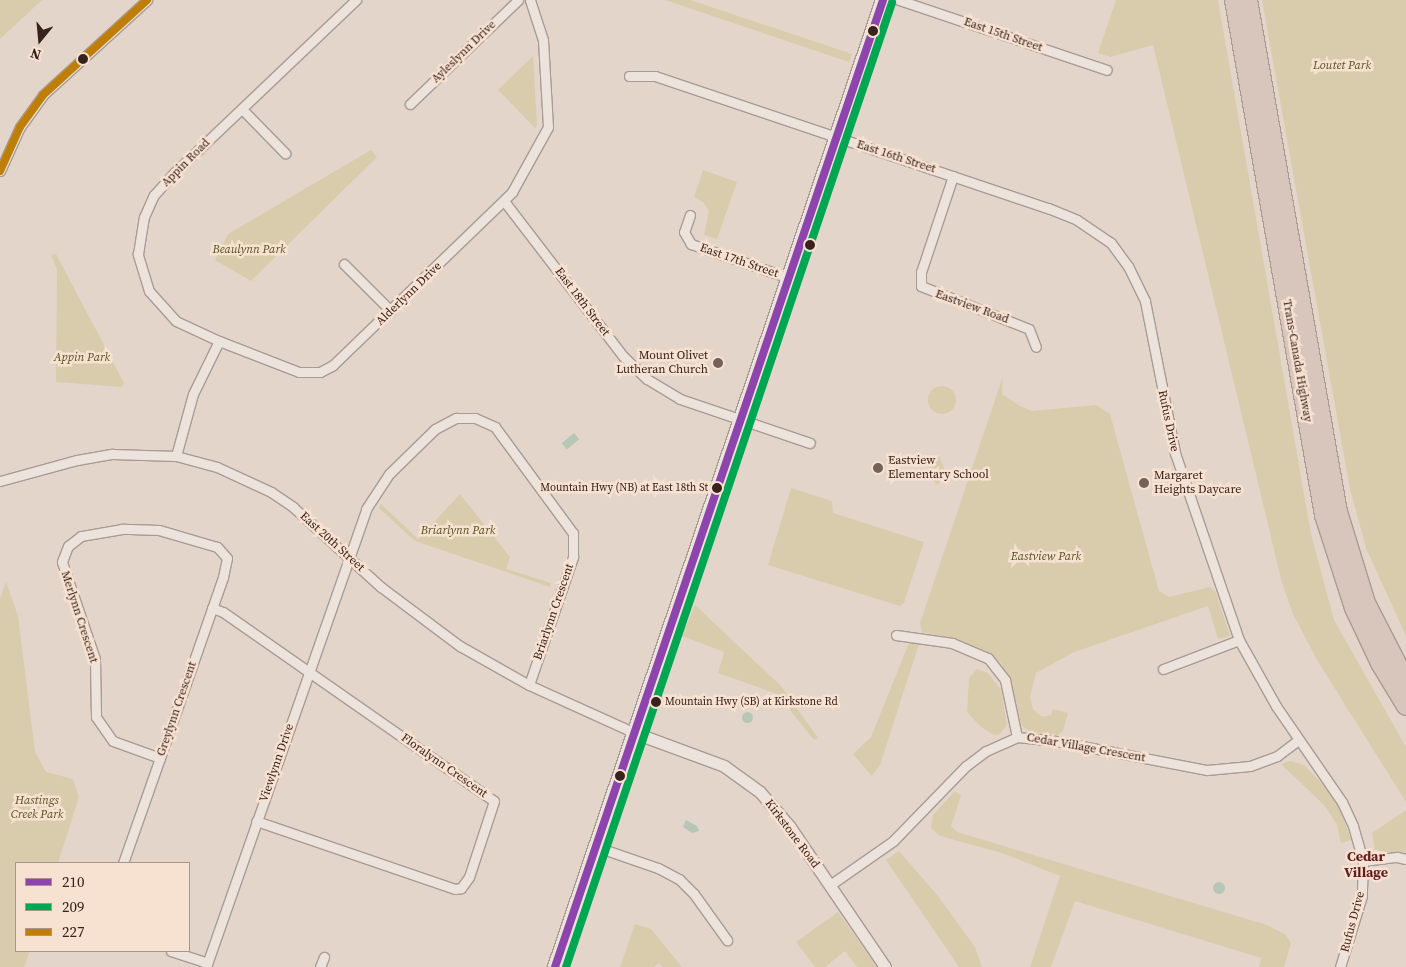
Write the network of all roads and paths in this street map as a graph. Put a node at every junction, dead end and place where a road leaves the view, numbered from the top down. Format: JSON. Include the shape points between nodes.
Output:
{"nodes":[{"id":1,"x":147,"y":0,"type":"edge"},
{"id":2,"x":356,"y":0,"type":"edge"},
{"id":3,"x":518,"y":0,"type":"edge"},
{"id":4,"x":530,"y":0,"type":"edge"},
{"id":5,"x":884,"y":0,"type":"edge"},
{"id":6,"x":899,"y":0,"type":"edge"},
{"id":7,"x":1234,"y":0,"type":"edge"},
{"id":8,"x":1248,"y":0,"type":"edge"},
{"id":9,"x":1107,"y":70,"type":"dead end"},
{"id":10,"x":628,"y":76,"type":"dead end"},
{"id":11,"x":410,"y":104,"type":"dead end"},
{"id":12,"x":242,"y":109,"type":"junction"},
{"id":13,"x":837,"y":137,"type":"junction"},
{"id":14,"x":285,"y":153,"type":"dead end"},
{"id":15,"x":0,"y":171,"type":"edge"},
{"id":16,"x":954,"y":176,"type":"junction"},
{"id":17,"x":504,"y":201,"type":"junction"},
{"id":18,"x":690,"y":215,"type":"dead end"},
{"id":19,"x":1077,"y":220,"type":"joint"},
{"id":20,"x":344,"y":264,"type":"dead end"},
{"id":21,"x":789,"y":278,"type":"junction"},
{"id":22,"x":391,"y":312,"type":"junction"},
{"id":23,"x":219,"y":341,"type":"junction"},
{"id":24,"x":1036,"y":346,"type":"dead end"},
{"id":25,"x":741,"y":419,"type":"junction"},
{"id":26,"x":810,"y":443,"type":"dead end"},
{"id":27,"x":176,"y":456,"type":"junction"},
{"id":28,"x":0,"y":481,"type":"edge"},
{"id":29,"x":225,"y":555,"type":"joint"},
{"id":30,"x":350,"y":559,"type":"junction"},
{"id":31,"x":212,"y":608,"type":"junction"},
{"id":32,"x":896,"y":635,"type":"dead end"},
{"id":33,"x":1239,"y":640,"type":"junction"},
{"id":34,"x":1163,"y":669,"type":"dead end"},
{"id":35,"x":308,"y":672,"type":"junction"},
{"id":36,"x":1406,"y":682,"type":"edge"},
{"id":37,"x":529,"y":685,"type":"junction"},
{"id":38,"x":1406,"y":706,"type":"edge"},
{"id":39,"x":635,"y":733,"type":"junction"},
{"id":40,"x":1017,"y":737,"type":"junction"},
{"id":41,"x":1298,"y":740,"type":"junction"},
{"id":42,"x":160,"y":758,"type":"junction"},
{"id":43,"x":256,"y":821,"type":"junction"},
{"id":44,"x":597,"y":847,"type":"junction"},
{"id":45,"x":1406,"y":859,"type":"edge"},
{"id":46,"x":1363,"y":861,"type":"junction"},
{"id":47,"x":123,"y":862,"type":"edge"},
{"id":48,"x":830,"y":885,"type":"junction"},
{"id":49,"x":727,"y":940,"type":"dead end"},
{"id":50,"x":174,"y":952,"type":"edge"},
{"id":51,"x":324,"y":957,"type":"dead end"},
{"id":52,"x":207,"y":965,"type":"edge"},
{"id":53,"x":320,"y":967,"type":"edge"},
{"id":54,"x":555,"y":967,"type":"edge"},
{"id":55,"x":885,"y":967,"type":"edge"},
{"id":56,"x":1340,"y":967,"type":"edge"}],
"edges":[{"from":1,"to":15,"type":"street","via":[[43,94],[20,127]]},
{"from":2,"to":12,"type":"street","name":"Appin Road"},
{"from":3,"to":11,"type":"street","name":"Ayleslynn Drive"},
{"from":4,"to":17,"type":"street","name":"Alderlynn Drive","via":[[544,48],[548,127],[519,183]]},
{"from":5,"to":13,"type":"main road"},
{"from":6,"to":9,"type":"street","name":"East 15th Street"},
{"from":7,"to":38,"type":"highway","name":"Trans-Canada Highway","via":[[1328,530],[1357,615],[1380,663]]},
{"from":8,"to":36,"type":"highway","name":"Trans-Canada Highway","via":[[1338,512],[1366,602]]},
{"from":10,"to":13,"type":"street","name":"East 16th Street","via":[[641,73],[655,76]]},
{"from":12,"to":14,"type":"street"},
{"from":12,"to":23,"type":"street","name":"Appin Road","via":[[154,195],[144,217],[139,240],[140,266],[155,301],[176,321]]},
{"from":13,"to":16,"type":"street","name":"East 16th Street"},
{"from":13,"to":21,"type":"main road"},
{"from":16,"to":19,"type":"street","name":"East 16th Street"},
{"from":16,"to":24,"type":"street","name":"Eastview Road","via":[[921,272],[921,286],[1029,329]]},
{"from":17,"to":22,"type":"street","name":"Alderlynn Drive"},
{"from":17,"to":25,"type":"street","name":"East 18th Street","via":[[634,369],[666,393]]},
{"from":18,"to":21,"type":"street","name":"East 17th Street","via":[[684,232],[692,244]]},
{"from":19,"to":33,"type":"street","name":"Rufus Drive","via":[[1111,243],[1138,284],[1145,301],[1175,453]]},
{"from":20,"to":22,"type":"street"},
{"from":21,"to":25,"type":"main road"},
{"from":22,"to":23,"type":"street","name":"Alderlynn Drive","via":[[343,357],[320,372],[299,372]]},
{"from":23,"to":27,"type":"street","via":[[193,394]]},
{"from":25,"to":26,"type":"street","name":"East 18th Street"},
{"from":25,"to":39,"type":"main road"},
{"from":27,"to":28,"type":"street","name":"East 20th Street","via":[[132,453],[94,456]]},
{"from":27,"to":30,"type":"street","name":"East 20th Street","via":[[217,467],[271,492]]},
{"from":29,"to":31,"type":"street","name":"Greylynn Crescent","via":[[226,568]]},
{"from":29,"to":42,"type":"street","name":"Merlynn Crescent","via":[[217,547],[176,533],[138,529],[81,536],[73,540],[64,553],[64,569],[95,659],[96,717],[100,726],[113,740]]},
{"from":30,"to":35,"type":"street","name":"Viewlynn Drive"},
{"from":30,"to":37,"type":"street","name":"East 20th Street","via":[[422,620]]},
{"from":30,"to":37,"type":"street","name":"Briarlynn Crescent","via":[[366,508],[389,474],[444,422],[465,417],[487,422],[507,442],[573,534],[573,558]]},
{"from":31,"to":35,"type":"street","name":"Floralynn Crescent","via":[[223,612]]},
{"from":31,"to":42,"type":"street","name":"Greylynn Crescent"},
{"from":32,"to":40,"type":"street","via":[[952,643],[988,658],[1005,680]]},
{"from":33,"to":34,"type":"street"},
{"from":33,"to":41,"type":"street","name":"Rufus Drive"},
{"from":35,"to":43,"type":"street","name":"Viewlynn Drive"},
{"from":35,"to":43,"type":"street","name":"Floralynn Crescent","via":[[494,801],[485,832],[465,884],[455,889]]},
{"from":37,"to":39,"type":"street","name":"East 20th Street"},
{"from":39,"to":44,"type":"main road"},
{"from":39,"to":48,"type":"street","name":"Kirkstone Road","via":[[701,755],[744,778],[777,810]]},
{"from":40,"to":41,"type":"street","name":"Cedar Village Crescent","via":[[1056,741],[1207,770],[1250,766],[1277,756]]},
{"from":40,"to":48,"type":"street","name":"Cedar Village Crescent","via":[[986,751],[966,766],[892,841]]},
{"from":41,"to":46,"type":"street","name":"Rufus Drive","via":[[1342,802]]},
{"from":42,"to":47,"type":"street","name":"Greylynn Crescent"},
{"from":43,"to":52,"type":"street","name":"Viewlynn Drive"},
{"from":44,"to":49,"type":"street","via":[[658,868],[679,879],[694,894]]},
{"from":44,"to":54,"type":"main road"},
{"from":45,"to":46,"type":"street"},
{"from":46,"to":56,"type":"street","name":"Rufus Drive","via":[[1362,896]]},
{"from":48,"to":55,"type":"street","name":"Kirkstone Road"},
{"from":50,"to":52,"type":"street"},
{"from":51,"to":53,"type":"street"}]}
